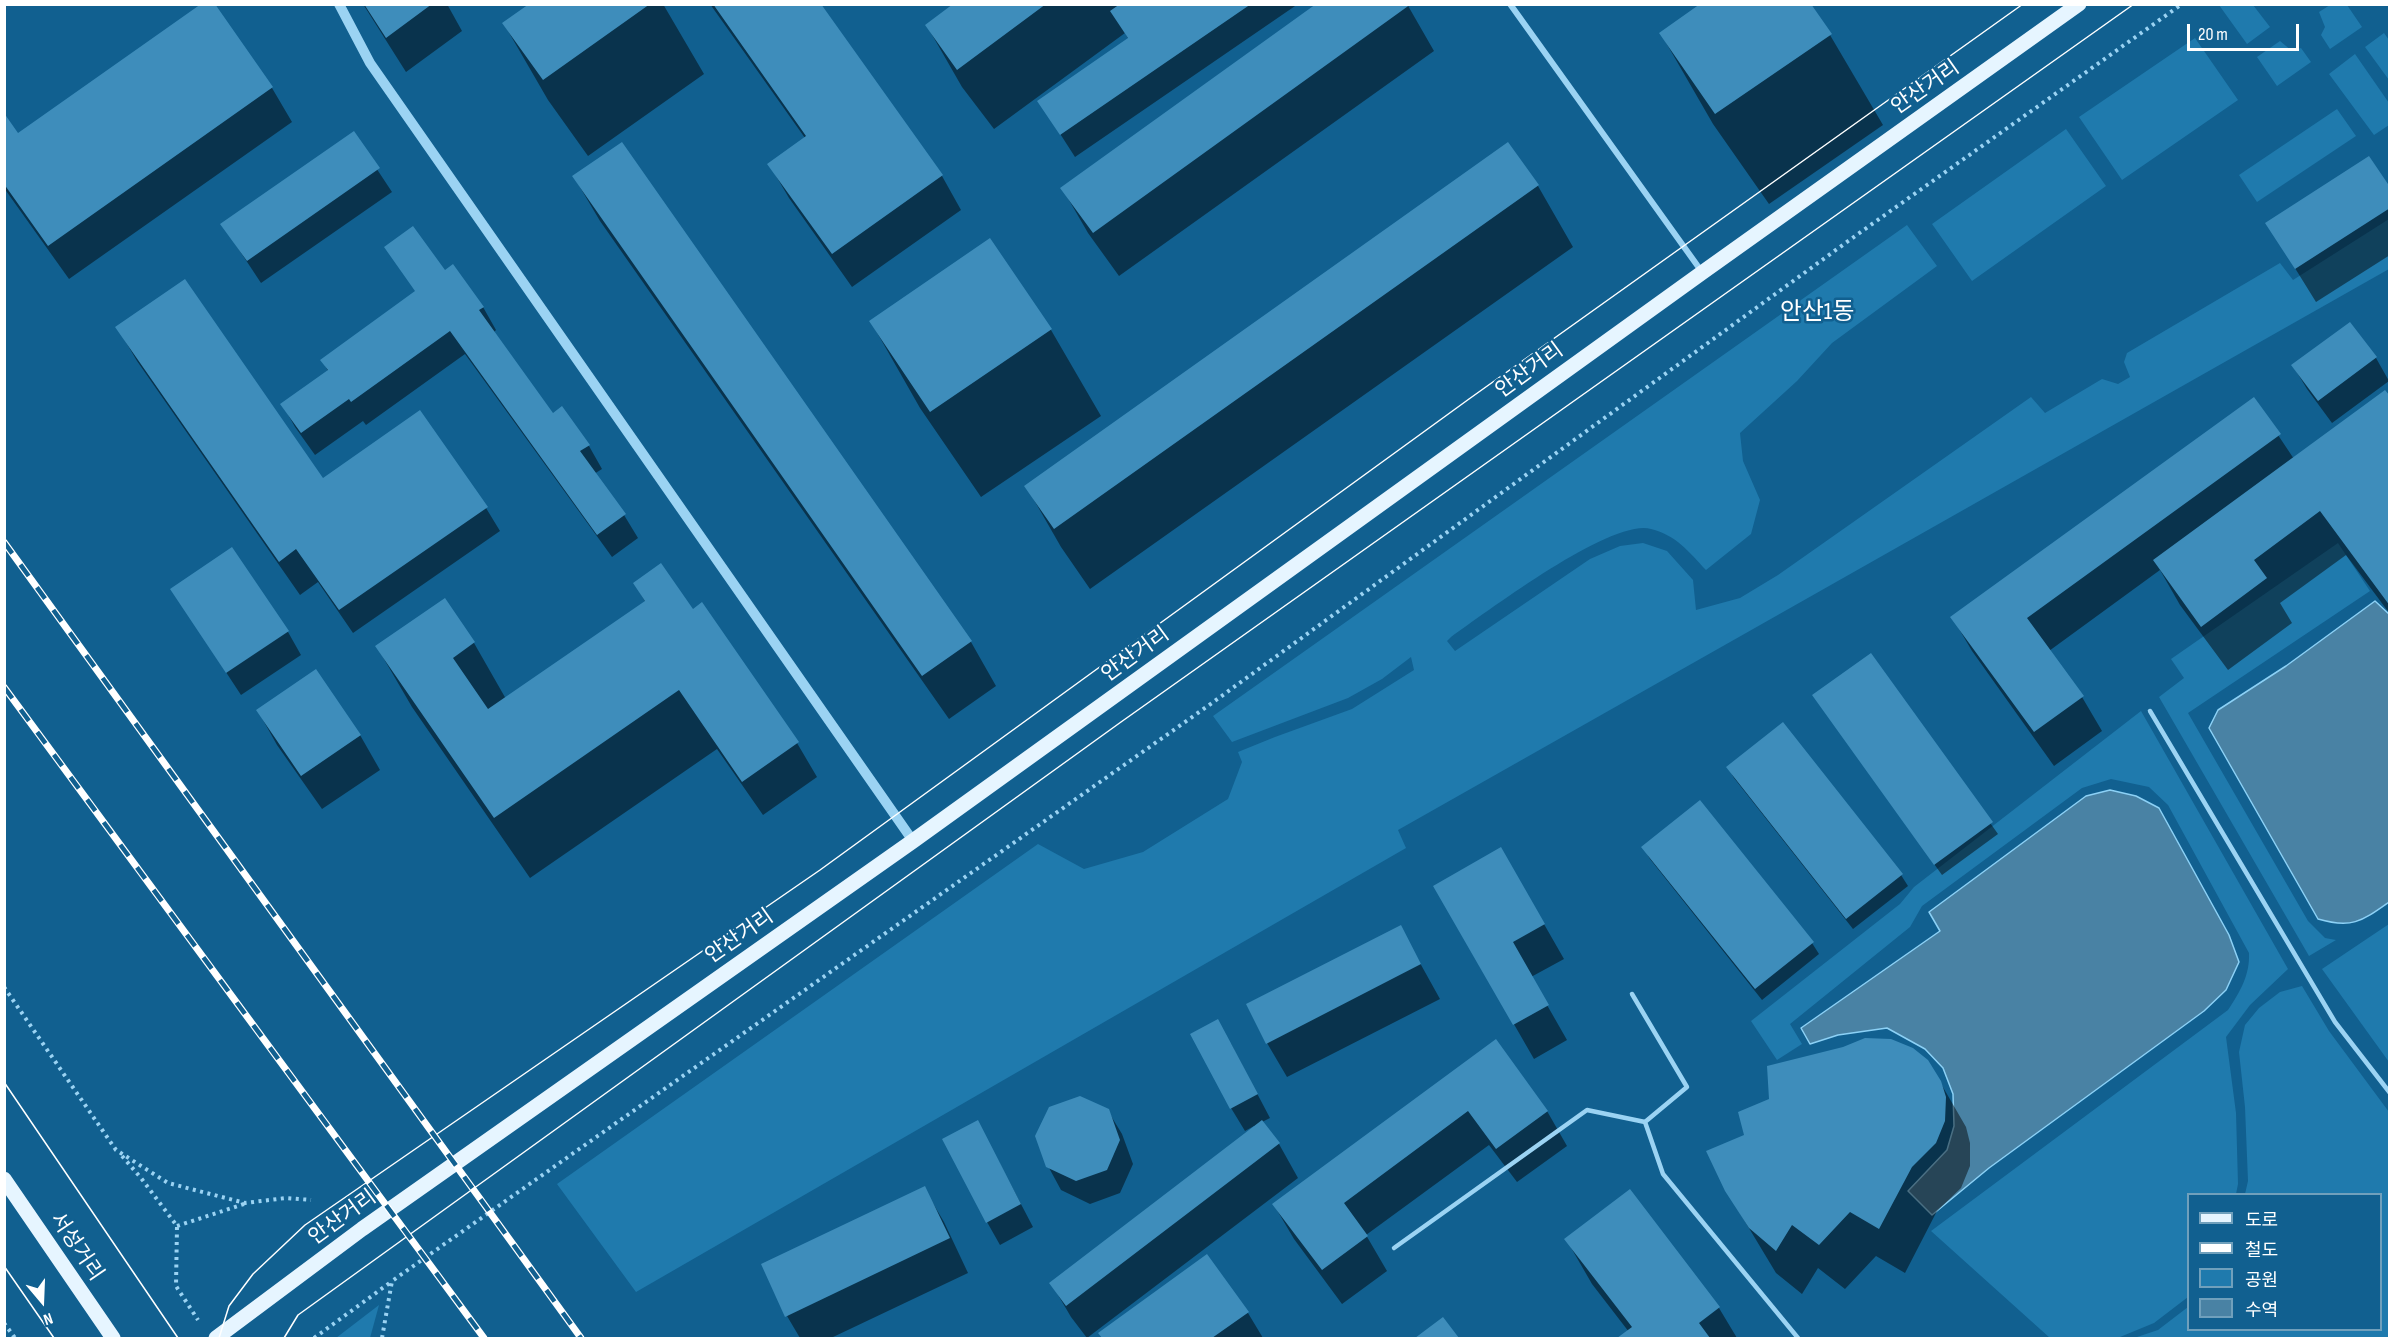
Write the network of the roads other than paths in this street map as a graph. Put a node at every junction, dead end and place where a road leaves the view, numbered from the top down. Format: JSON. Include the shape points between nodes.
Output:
{"nodes":[{"id":1,"x":339,"y":4,"type":"edge"},
{"id":2,"x":1510,"y":4,"type":"edge"},
{"id":3,"x":2079,"y":4,"type":"edge"},
{"id":4,"x":1703,"y":272,"type":"junction"},
{"id":5,"x":2150,"y":711,"type":"dead end"},
{"id":6,"x":913,"y":841,"type":"junction"},
{"id":7,"x":1632,"y":994,"type":"dead end"},
{"id":8,"x":2390,"y":1093,"type":"edge"},
{"id":9,"x":1645,"y":1122,"type":"junction"},
{"id":10,"x":4,"y":1179,"type":"edge"},
{"id":11,"x":1394,"y":1248,"type":"dead end"},
{"id":12,"x":113,"y":1338,"type":"edge"},
{"id":13,"x":216,"y":1338,"type":"edge"},
{"id":14,"x":1798,"y":1338,"type":"edge"}],
"edges":[{"from":1,"to":6,"type":"street","via":[[370,63]]},
{"from":2,"to":4,"type":"street"},
{"from":3,"to":4,"type":"main road","name":"안산거리"},
{"from":4,"to":6,"type":"main road","name":"안산거리"},
{"from":5,"to":8,"type":"lane","via":[[2335,1022]]},
{"from":6,"to":13,"type":"main road","name":"안산거리","via":[[362,1229]]},
{"from":7,"to":9,"type":"lane","via":[[1688,1087]]},
{"from":9,"to":11,"type":"lane","via":[[1587,1110]]},
{"from":9,"to":14,"type":"lane","via":[[1663,1174]]},
{"from":10,"to":12,"type":"main road","name":"서성거리"}]}
